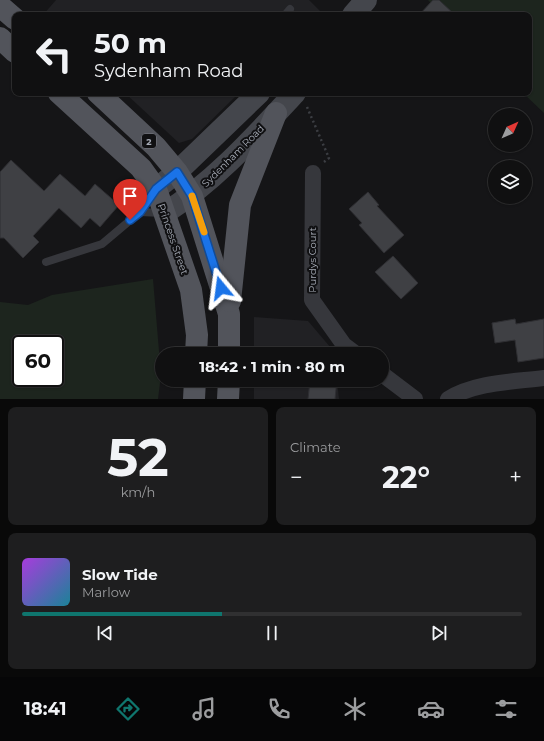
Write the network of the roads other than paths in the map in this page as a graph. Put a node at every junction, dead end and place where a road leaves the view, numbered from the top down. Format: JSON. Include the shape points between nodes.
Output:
{"nodes":[{"id":1,"x":366,"y":0,"type":"edge"},
{"id":2,"x":0,"y":6,"type":"edge"},
{"id":3,"x":356,"y":12,"type":"edge"},
{"id":4,"x":12,"y":16,"type":"edge"},
{"id":5,"x":0,"y":38,"type":"edge"},
{"id":6,"x":12,"y":49,"type":"edge"},
{"id":7,"x":62,"y":96,"type":"edge"},
{"id":8,"x":101,"y":96,"type":"edge"},
{"id":9,"x":256,"y":96,"type":"edge"},
{"id":10,"x":300,"y":99,"type":"edge"},
{"id":11,"x":276,"y":113,"type":"junction"},
{"id":12,"x":177,"y":172,"type":"junction"},
{"id":13,"x":313,"y":173,"type":"road end"},
{"id":14,"x":156,"y":189,"type":"junction"},
{"id":15,"x":192,"y":196,"type":"junction"},
{"id":16,"x":140,"y":212,"type":"junction"},
{"id":17,"x":165,"y":213,"type":"junction"},
{"id":18,"x":46,"y":262,"type":"dead end"},
{"id":19,"x":229,"y":314,"type":"junction"},
{"id":20,"x":196,"y":347,"type":"edge"},
{"id":21,"x":229,"y":347,"type":"edge"},
{"id":22,"x":347,"y":347,"type":"edge"},
{"id":23,"x":544,"y":378,"type":"edge"},
{"id":24,"x":389,"y":379,"type":"edge"},
{"id":25,"x":195,"y":387,"type":"edge"},
{"id":26,"x":228,"y":387,"type":"edge"},
{"id":27,"x":194,"y":399,"type":"edge"},
{"id":28,"x":228,"y":399,"type":"edge"},
{"id":29,"x":415,"y":399,"type":"edge"},
{"id":30,"x":448,"y":399,"type":"edge"}],
"edges":[{"from":1,"to":3,"type":"main road"},
{"from":2,"to":4,"type":"main road"},
{"from":5,"to":6,"type":"main road"},
{"from":7,"to":14,"type":"main road","name":"Princess Street","via":[[141,168]]},
{"from":8,"to":12,"type":"main road","number":"2","via":[[156,147]]},
{"from":9,"to":12,"type":"main road"},
{"from":10,"to":11,"type":"main road","name":"Sydenham Road"},
{"from":11,"to":15,"type":"main road","name":"Sydenham Road","via":[[228,164]]},
{"from":11,"to":19,"type":"main road","via":[[240,205]]},
{"from":12,"to":14,"type":"main road"},
{"from":12,"to":15,"type":"main road","number":"2"},
{"from":13,"to":22,"type":"street","name":"Purdys Court","via":[[312,300]]},
{"from":14,"to":16,"type":"lane"},
{"from":14,"to":17,"type":"main road","name":"Princess Street"},
{"from":15,"to":17,"type":"main road","name":"Sydenham Road"},
{"from":15,"to":19,"type":"main road","number":"2"},
{"from":16,"to":17,"type":"lane"},
{"from":16,"to":18,"type":"lane","via":[[102,244]]},
{"from":17,"to":20,"type":"main road","name":"Princess Street","via":[[190,290]]},
{"from":19,"to":21,"type":"main road","number":"2"},
{"from":23,"to":30,"type":"street","via":[[483,386],[461,391]]},
{"from":24,"to":29,"type":"street"},
{"from":25,"to":27,"type":"main road"},
{"from":26,"to":28,"type":"main road"}]}
